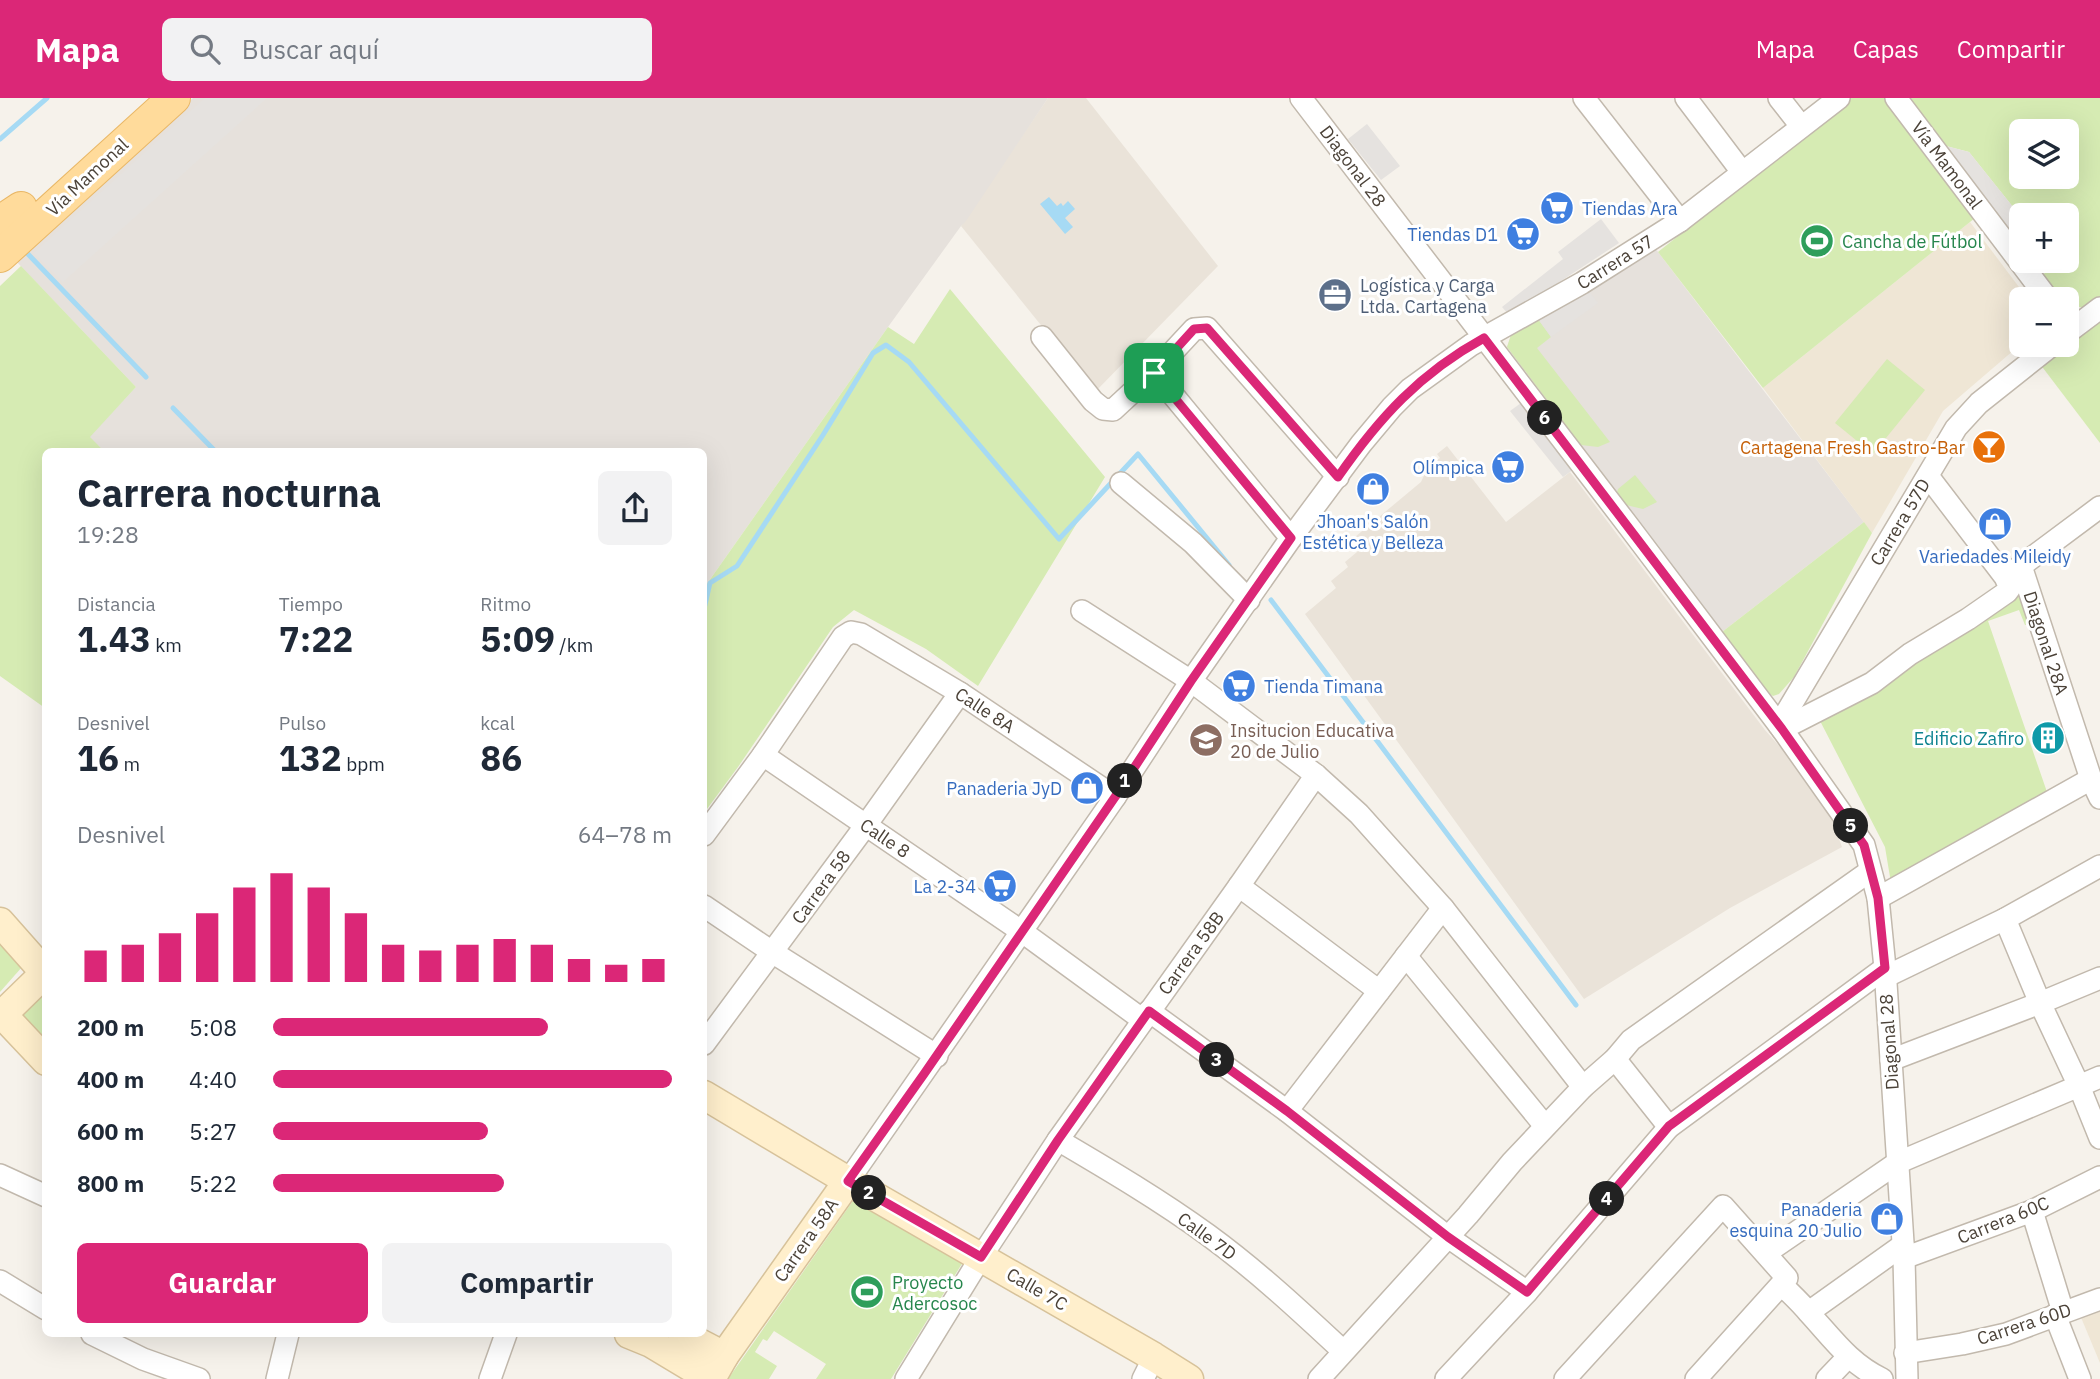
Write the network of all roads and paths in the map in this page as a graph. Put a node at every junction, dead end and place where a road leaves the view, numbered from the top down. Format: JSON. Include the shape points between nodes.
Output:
{"nodes":[{"id":1,"x":142,"y":98,"type":"edge"},
{"id":2,"x":174,"y":98,"type":"edge"},
{"id":3,"x":1301,"y":98,"type":"edge"},
{"id":4,"x":1584,"y":98,"type":"edge"},
{"id":5,"x":1686,"y":98,"type":"edge"},
{"id":6,"x":1779,"y":98,"type":"edge"},
{"id":7,"x":1839,"y":98,"type":"edge"},
{"id":8,"x":1896,"y":98,"type":"edge"},
{"id":9,"x":1801,"y":126,"type":"junction"},
{"id":10,"x":1742,"y":172,"type":"junction"},
{"id":11,"x":1680,"y":221,"type":"junction"},
{"id":12,"x":13,"y":222,"type":"edge"},
{"id":13,"x":0,"y":256,"type":"edge"},
{"id":14,"x":0,"y":265,"type":"edge"},
{"id":15,"x":2039,"y":287,"type":"edge"},
{"id":16,"x":2100,"y":308,"type":"edge"},
{"id":17,"x":2079,"y":322,"type":"edge"},
{"id":18,"x":1042,"y":337,"type":"dead end"},
{"id":19,"x":1484,"y":338,"type":"junction"},
{"id":20,"x":2037,"y":357,"type":"edge"},
{"id":21,"x":1154,"y":373,"type":"junction"},
{"id":22,"x":1928,"y":476,"type":"junction"},
{"id":23,"x":1338,"y":477,"type":"junction"},
{"id":24,"x":1121,"y":484,"type":"dead end"},
{"id":25,"x":2100,"y":507,"type":"edge"},
{"id":26,"x":1291,"y":538,"type":"junction"},
{"id":27,"x":2013,"y":572,"type":"junction"},
{"id":28,"x":1249,"y":600,"type":"junction"},
{"id":29,"x":1082,"y":611,"type":"dead end"},
{"id":30,"x":1191,"y":681,"type":"junction"},
{"id":31,"x":960,"y":693,"type":"junction"},
{"id":32,"x":1780,"y":727,"type":"junction"},
{"id":33,"x":763,"y":755,"type":"junction"},
{"id":34,"x":1316,"y":775,"type":"junction"},
{"id":35,"x":2095,"y":789,"type":"edge"},
{"id":36,"x":1115,"y":797,"type":"junction"},
{"id":37,"x":866,"y":825,"type":"junction"},
{"id":38,"x":707,"y":831,"type":"edge"},
{"id":39,"x":2100,"y":866,"type":"edge"},
{"id":40,"x":1870,"y":871,"type":"junction"},
{"id":41,"x":1239,"y":886,"type":"junction"},
{"id":42,"x":1878,"y":898,"type":"junction"},
{"id":43,"x":707,"y":908,"type":"edge"},
{"id":44,"x":1443,"y":908,"type":"junction"},
{"id":45,"x":2005,"y":919,"type":"junction"},
{"id":46,"x":0,"y":922,"type":"edge"},
{"id":47,"x":1021,"y":931,"type":"junction"},
{"id":48,"x":772,"y":952,"type":"junction"},
{"id":49,"x":1406,"y":956,"type":"junction"},
{"id":50,"x":42,"y":967,"type":"edge"},
{"id":51,"x":42,"y":971,"type":"edge"},
{"id":52,"x":1885,"y":972,"type":"junction"},
{"id":53,"x":2100,"y":978,"type":"edge"},
{"id":54,"x":1379,"y":991,"type":"junction"},
{"id":55,"x":2040,"y":1003,"type":"junction"},
{"id":56,"x":1,"y":1014,"type":"edge"},
{"id":57,"x":1146,"y":1015,"type":"junction"},
{"id":58,"x":707,"y":1040,"type":"edge"},
{"id":59,"x":937,"y":1056,"type":"junction"},
{"id":60,"x":42,"y":1057,"type":"edge"},
{"id":61,"x":1615,"y":1059,"type":"junction"},
{"id":62,"x":1891,"y":1060,"type":"junction"},
{"id":63,"x":2100,"y":1077,"type":"edge"},
{"id":64,"x":2079,"y":1086,"type":"junction"},
{"id":65,"x":1583,"y":1087,"type":"junction"},
{"id":66,"x":707,"y":1096,"type":"edge"},
{"id":67,"x":1287,"y":1111,"type":"junction"},
{"id":68,"x":1545,"y":1126,"type":"junction"},
{"id":69,"x":1669,"y":1126,"type":"junction"},
{"id":70,"x":2100,"y":1138,"type":"edge"},
{"id":71,"x":1058,"y":1140,"type":"junction"},
{"id":72,"x":1897,"y":1163,"type":"junction"},
{"id":73,"x":0,"y":1175,"type":"edge"},
{"id":74,"x":2100,"y":1177,"type":"edge"},
{"id":75,"x":848,"y":1181,"type":"junction"},
{"id":76,"x":42,"y":1194,"type":"edge"},
{"id":77,"x":2032,"y":1211,"type":"junction"},
{"id":78,"x":1448,"y":1237,"type":"junction"},
{"id":79,"x":1903,"y":1252,"type":"junction"},
{"id":80,"x":1766,"y":1253,"type":"junction"},
{"id":81,"x":981,"y":1257,"type":"junction"},
{"id":82,"x":0,"y":1280,"type":"edge"},
{"id":83,"x":1782,"y":1285,"type":"junction"},
{"id":84,"x":1527,"y":1292,"type":"junction"},
{"id":85,"x":2100,"y":1299,"type":"edge"},
{"id":86,"x":42,"y":1306,"type":"edge"},
{"id":87,"x":1809,"y":1312,"type":"junction"},
{"id":88,"x":2059,"y":1314,"type":"junction"},
{"id":89,"x":98,"y":1337,"type":"edge"},
{"id":90,"x":287,"y":1337,"type":"edge"},
{"id":91,"x":505,"y":1337,"type":"edge"},
{"id":92,"x":636,"y":1337,"type":"edge"},
{"id":93,"x":685,"y":1337,"type":"edge"},
{"id":94,"x":1343,"y":1350,"type":"junction"},
{"id":95,"x":1905,"y":1353,"type":"junction"},
{"id":96,"x":1848,"y":1357,"type":"junction"},
{"id":97,"x":1149,"y":1368,"type":"edge"},
{"id":98,"x":716,"y":1371,"type":"edge"},
{"id":99,"x":909,"y":1378,"type":"edge"},
{"id":100,"x":199,"y":1379,"type":"edge"},
{"id":101,"x":277,"y":1379,"type":"edge"},
{"id":102,"x":490,"y":1379,"type":"edge"},
{"id":103,"x":1189,"y":1379,"type":"edge"},
{"id":104,"x":1319,"y":1379,"type":"edge"},
{"id":105,"x":1446,"y":1379,"type":"edge"},
{"id":106,"x":1565,"y":1379,"type":"edge"},
{"id":107,"x":1696,"y":1379,"type":"edge"},
{"id":108,"x":1827,"y":1379,"type":"edge"},
{"id":109,"x":1882,"y":1379,"type":"edge"},
{"id":110,"x":1907,"y":1379,"type":"edge"},
{"id":111,"x":2080,"y":1379,"type":"edge"}],
"edges":[{"from":1,"to":12,"type":"main road","name":"Vía Mamonal"},
{"from":2,"to":12,"type":"main road","name":"Vía Mamonal"},
{"from":3,"to":19,"type":"street","name":"Diagonal 28"},
{"from":4,"to":11,"type":"street"},
{"from":5,"to":10,"type":"street"},
{"from":6,"to":9,"type":"street"},
{"from":7,"to":9,"type":"street","name":"Carrera 57"},
{"from":8,"to":15,"type":"street","name":"Vía Mamonal"},
{"from":9,"to":10,"type":"street","name":"Carrera 57"},
{"from":10,"to":11,"type":"street","name":"Carrera 57"},
{"from":11,"to":19,"type":"street","name":"Carrera 57"},
{"from":12,"to":13,"type":"main road","name":"Vía Mamonal"},
{"from":12,"to":14,"type":"main road"},
{"from":16,"to":17,"type":"street"},
{"from":18,"to":21,"type":"street","via":[[1103,409],[1113,410]]},
{"from":19,"to":23,"type":"street","name":"Carrera 58A","via":[[1392,407]]},
{"from":19,"to":32,"type":"street","name":"Diagonal 28"},
{"from":20,"to":22,"type":"street","name":"Carrera 57D","via":[[1967,415]]},
{"from":21,"to":23,"type":"street","via":[[1194,329],[1207,328]]},
{"from":21,"to":26,"type":"street"},
{"from":22,"to":27,"type":"street","name":"Diagonal 28A"},
{"from":22,"to":32,"type":"street","name":"Carrera 57D"},
{"from":23,"to":26,"type":"street","name":"Carrera 58A"},
{"from":24,"to":28,"type":"street","via":[[1172,523]]},
{"from":25,"to":27,"type":"street"},
{"from":26,"to":28,"type":"street","name":"Carrera 58A"},
{"from":27,"to":32,"type":"street","via":[[2007,592],[1872,683]]},
{"from":27,"to":35,"type":"street","name":"Diagonal 28A"},
{"from":28,"to":30,"type":"street","name":"Carrera 58A"},
{"from":29,"to":30,"type":"street"},
{"from":30,"to":34,"type":"street"},
{"from":30,"to":36,"type":"street","name":"Carrera 58A"},
{"from":31,"to":33,"type":"street","name":"Calle 8A","via":[[851,632],[843,637]]},
{"from":31,"to":36,"type":"street","name":"Calle 8A"},
{"from":31,"to":37,"type":"street","name":"Carrera 58"},
{"from":32,"to":40,"type":"street","name":"Diagonal 28","via":[[1864,845]]},
{"from":33,"to":37,"type":"street","name":"Calle 8"},
{"from":33,"to":38,"type":"street"},
{"from":34,"to":41,"type":"street","name":"Carrera 58B"},
{"from":34,"to":44,"type":"street","via":[[1359,814]]},
{"from":35,"to":42,"type":"street"},
{"from":36,"to":47,"type":"street","name":"Carrera 58A"},
{"from":37,"to":47,"type":"street","name":"Calle 8"},
{"from":37,"to":48,"type":"street","name":"Carrera 58"},
{"from":39,"to":45,"type":"street"},
{"from":40,"to":42,"type":"street","name":"Diagonal 28"},
{"from":40,"to":61,"type":"street","via":[[1631,1040]]},
{"from":41,"to":54,"type":"street"},
{"from":41,"to":57,"type":"street","name":"Carrera 58B"},
{"from":42,"to":52,"type":"street","name":"Diagonal 28"},
{"from":43,"to":48,"type":"street"},
{"from":44,"to":49,"type":"street"},
{"from":44,"to":65,"type":"street"},
{"from":45,"to":52,"type":"street"},
{"from":45,"to":55,"type":"street"},
{"from":46,"to":50,"type":"street"},
{"from":47,"to":57,"type":"street","name":"Calle 8"},
{"from":47,"to":59,"type":"street","name":"Carrera 58A"},
{"from":48,"to":58,"type":"street","name":"Carrera 58"},
{"from":48,"to":59,"type":"street"},
{"from":49,"to":54,"type":"street"},
{"from":49,"to":68,"type":"street"},
{"from":51,"to":56,"type":"street"},
{"from":52,"to":62,"type":"street","name":"Diagonal 28"},
{"from":52,"to":69,"type":"street"},
{"from":53,"to":55,"type":"street"},
{"from":54,"to":67,"type":"street"},
{"from":55,"to":62,"type":"street"},
{"from":55,"to":64,"type":"street"},
{"from":56,"to":60,"type":"street"},
{"from":57,"to":67,"type":"street","name":"Calle 8"},
{"from":57,"to":71,"type":"street","name":"Carrera 58B"},
{"from":59,"to":75,"type":"street","name":"Carrera 58A"},
{"from":61,"to":65,"type":"street"},
{"from":61,"to":69,"type":"street"},
{"from":62,"to":72,"type":"street","name":"Diagonal 28"},
{"from":63,"to":64,"type":"street"},
{"from":64,"to":70,"type":"street"},
{"from":64,"to":72,"type":"street"},
{"from":65,"to":68,"type":"street"},
{"from":66,"to":75,"type":"street","name":"Calle 7C"},
{"from":67,"to":78,"type":"street","name":"Calle 8"},
{"from":68,"to":78,"type":"street"},
{"from":69,"to":84,"type":"street"},
{"from":71,"to":81,"type":"street","name":"Carrera 58B"},
{"from":71,"to":94,"type":"street","name":"Calle 7D","via":[[1208,1235],[1278,1290]]},
{"from":72,"to":79,"type":"street","name":"Diagonal 28"},
{"from":72,"to":80,"type":"street"},
{"from":73,"to":76,"type":"street"},
{"from":74,"to":77,"type":"street","name":"Carrera 60C"},
{"from":75,"to":81,"type":"street","name":"Calle 7C"},
{"from":75,"to":98,"type":"street","name":"Carrera 58A"},
{"from":77,"to":79,"type":"street","name":"Carrera 60C"},
{"from":77,"to":88,"type":"street"},
{"from":78,"to":84,"type":"street","name":"Calle 8"},
{"from":78,"to":94,"type":"street"},
{"from":79,"to":87,"type":"street","name":"Carrera 60C"},
{"from":79,"to":95,"type":"street","name":"Diagonal 28"},
{"from":80,"to":83,"type":"street","via":[[1787,1278]]},
{"from":80,"to":106,"type":"street","via":[[1723,1206]]},
{"from":81,"to":97,"type":"street","name":"Calle 7C"},
{"from":81,"to":99,"type":"street","name":"Carrera 58B"},
{"from":82,"to":86,"type":"street"},
{"from":83,"to":87,"type":"street"},
{"from":83,"to":107,"type":"street"},
{"from":84,"to":105,"type":"street"},
{"from":85,"to":88,"type":"street","name":"Carrera 60D"},
{"from":87,"to":96,"type":"street"},
{"from":88,"to":95,"type":"street","name":"Carrera 60D","via":[[2007,1334]]},
{"from":88,"to":111,"type":"street"},
{"from":89,"to":100,"type":"street"},
{"from":90,"to":101,"type":"street"},
{"from":91,"to":102,"type":"street"},
{"from":92,"to":98,"type":"street"},
{"from":93,"to":98,"type":"street"},
{"from":94,"to":104,"type":"street"},
{"from":95,"to":110,"type":"street","name":"Diagonal 28"},
{"from":96,"to":108,"type":"street"},
{"from":96,"to":109,"type":"street"},
{"from":97,"to":103,"type":"street","name":"Calle 7C"}]}
